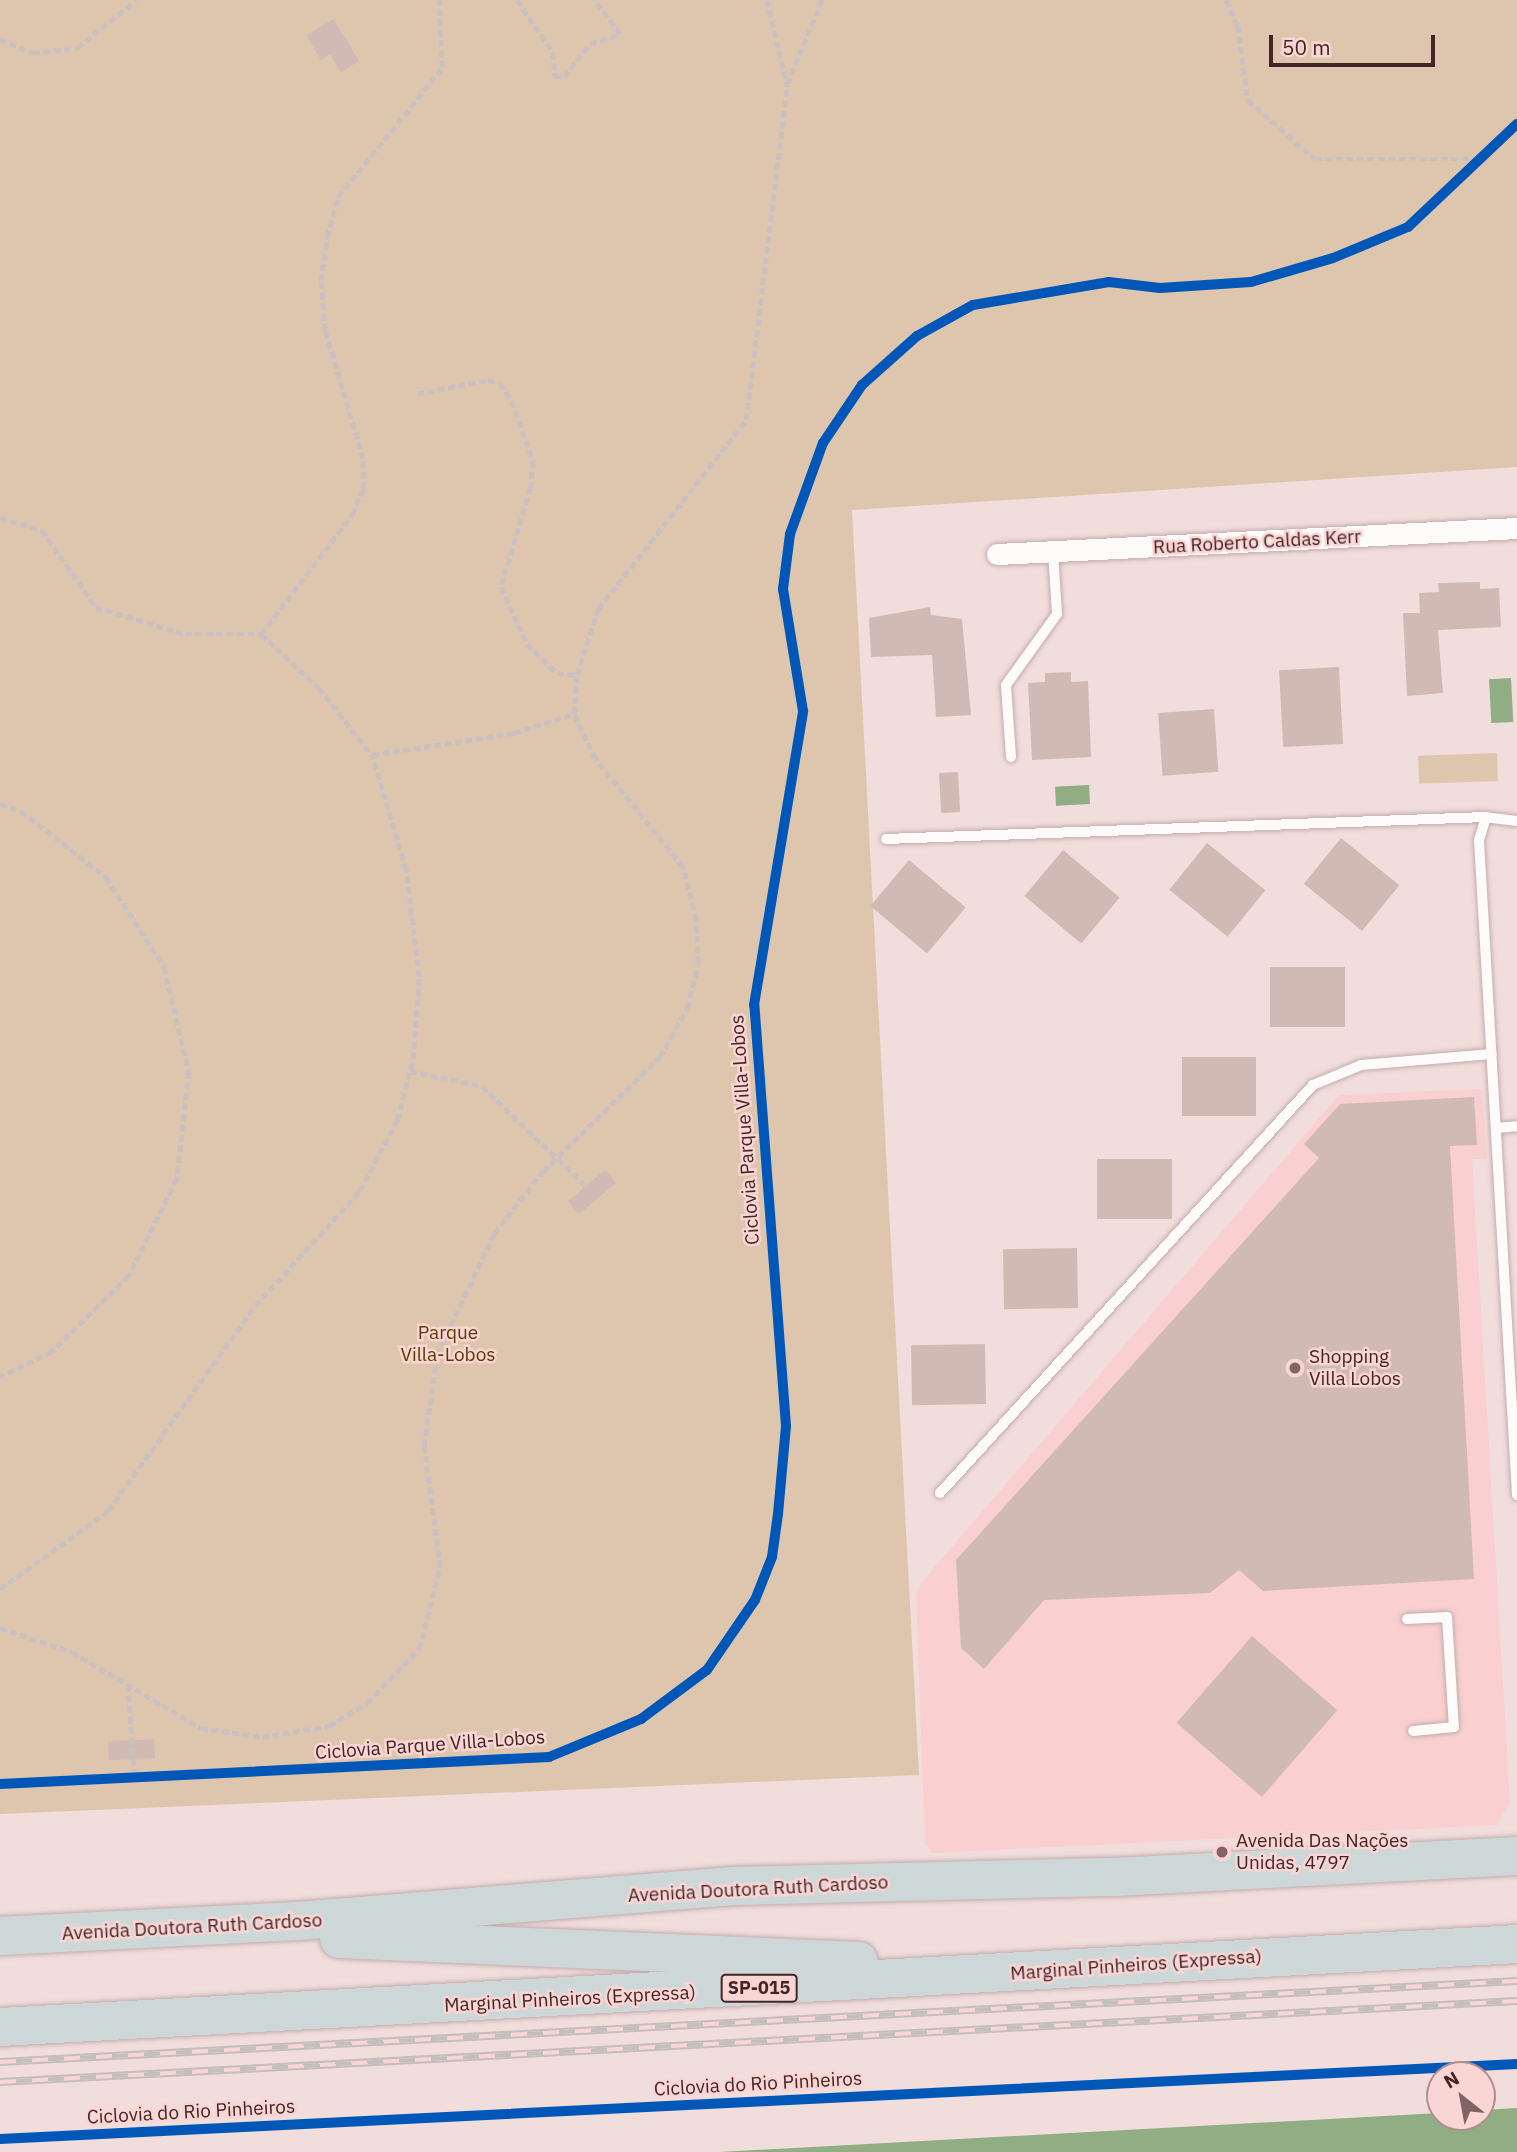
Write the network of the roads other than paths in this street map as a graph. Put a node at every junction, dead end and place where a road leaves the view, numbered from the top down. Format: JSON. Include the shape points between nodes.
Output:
{"nodes":[{"id":1,"x":1517,"y":528,"type":"edge"},
{"id":2,"x":1053,"y":552,"type":"junction"},
{"id":3,"x":997,"y":554,"type":"dead end"},
{"id":4,"x":1011,"y":757,"type":"dead end"},
{"id":5,"x":1486,"y":817,"type":"junction"},
{"id":6,"x":1517,"y":821,"type":"edge"},
{"id":7,"x":886,"y":839,"type":"dead end"},
{"id":8,"x":1492,"y":1054,"type":"junction"},
{"id":9,"x":1517,"y":1126,"type":"edge"},
{"id":10,"x":1496,"y":1128,"type":"junction"},
{"id":11,"x":940,"y":1493,"type":"dead end"},
{"id":12,"x":1517,"y":1495,"type":"edge"},
{"id":13,"x":1407,"y":1619,"type":"dead end"},
{"id":14,"x":1413,"y":1731,"type":"dead end"},
{"id":15,"x":1513,"y":1852,"type":"edge"},
{"id":16,"x":298,"y":1921,"type":"junction"},
{"id":17,"x":0,"y":1936,"type":"edge"},
{"id":18,"x":1517,"y":1944,"type":"edge"},
{"id":19,"x":1011,"y":1973,"type":"junction"},
{"id":20,"x":0,"y":2027,"type":"edge"}],
"edges":[{"from":1,"to":2,"type":"street","name":"Rua Roberto Caldas Kerr"},
{"from":2,"to":3,"type":"street","name":"Rua Roberto Caldas Kerr"},
{"from":2,"to":4,"type":"lane","via":[[1058,614],[1006,685]]},
{"from":5,"to":6,"type":"lane"},
{"from":5,"to":7,"type":"lane"},
{"from":5,"to":8,"type":"lane","via":[[1479,840]]},
{"from":8,"to":10,"type":"lane"},
{"from":8,"to":11,"type":"lane","via":[[1361,1065],[1313,1085]]},
{"from":9,"to":10,"type":"lane"},
{"from":10,"to":12,"type":"lane"},
{"from":13,"to":14,"type":"lane","via":[[1447,1617],[1454,1727]]},
{"from":15,"to":16,"type":"highway","name":"Avenida Doutora Ruth Cardoso","via":[[1115,1877],[734,1886]]},
{"from":16,"to":17,"type":"highway","name":"Avenida Doutora Ruth Cardoso"},
{"from":16,"to":19,"type":"highway","via":[[349,1940],[848,1960]]},
{"from":18,"to":19,"type":"highway","name":"Marginal Pinheiros (Expressa)","number":"SP-015"},
{"from":19,"to":20,"type":"highway","name":"Marginal Pinheiros (Expressa)","number":"SP-015"}]}
